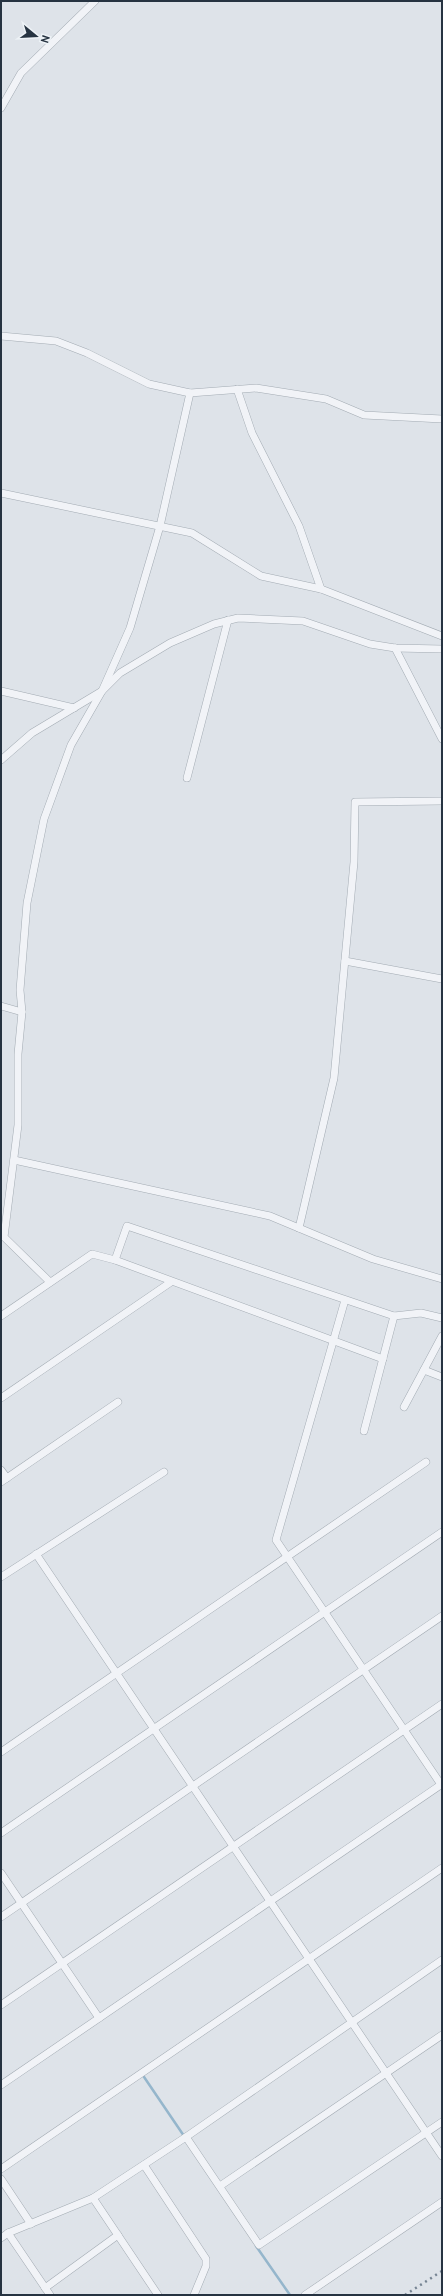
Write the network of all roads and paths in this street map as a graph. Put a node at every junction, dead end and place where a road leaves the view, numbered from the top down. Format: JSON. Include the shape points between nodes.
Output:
{"nodes":[{"id":1,"x":95,"y":1,"type":"edge"},
{"id":2,"x":1,"y":108,"type":"edge"},
{"id":3,"x":1,"y":336,"type":"edge"},
{"id":4,"x":237,"y":389,"type":"junction"},
{"id":5,"x":190,"y":393,"type":"junction"},
{"id":6,"x":442,"y":419,"type":"edge"},
{"id":7,"x":1,"y":493,"type":"edge"},
{"id":8,"x":160,"y":526,"type":"junction"},
{"id":9,"x":321,"y":589,"type":"junction"},
{"id":10,"x":228,"y":620,"type":"junction"},
{"id":11,"x":442,"y":636,"type":"edge"},
{"id":12,"x":395,"y":648,"type":"junction"},
{"id":13,"x":442,"y":649,"type":"edge"},
{"id":14,"x":1,"y":691,"type":"edge"},
{"id":15,"x":102,"y":691,"type":"junction"},
{"id":16,"x":74,"y":708,"type":"junction"},
{"id":17,"x":442,"y":739,"type":"edge"},
{"id":18,"x":1,"y":760,"type":"edge"},
{"id":19,"x":186,"y":778,"type":"dead end"},
{"id":20,"x":442,"y":801,"type":"edge"},
{"id":21,"x":345,"y":961,"type":"junction"},
{"id":22,"x":442,"y":979,"type":"edge"},
{"id":23,"x":1,"y":1006,"type":"edge"},
{"id":24,"x":22,"y":1012,"type":"junction"},
{"id":25,"x":14,"y":1160,"type":"junction"},
{"id":26,"x":299,"y":1228,"type":"junction"},
{"id":27,"x":3,"y":1231,"type":"edge"},
{"id":28,"x":115,"y":1260,"type":"junction"},
{"id":29,"x":442,"y":1279,"type":"edge"},
{"id":30,"x":50,"y":1282,"type":"junction"},
{"id":31,"x":171,"y":1282,"type":"junction"},
{"id":32,"x":345,"y":1300,"type":"junction"},
{"id":33,"x":1,"y":1316,"type":"edge"},
{"id":34,"x":394,"y":1316,"type":"junction"},
{"id":35,"x":442,"y":1318,"type":"edge"},
{"id":36,"x":442,"y":1336,"type":"edge"},
{"id":37,"x":333,"y":1340,"type":"junction"},
{"id":38,"x":383,"y":1359,"type":"junction"},
{"id":39,"x":424,"y":1370,"type":"junction"},
{"id":40,"x":442,"y":1377,"type":"edge"},
{"id":41,"x":1,"y":1398,"type":"edge"},
{"id":42,"x":118,"y":1402,"type":"dead end"},
{"id":43,"x":404,"y":1406,"type":"dead end"},
{"id":44,"x":364,"y":1431,"type":"dead end"},
{"id":45,"x":426,"y":1462,"type":"dead end"},
{"id":46,"x":1,"y":1470,"type":"edge"},
{"id":47,"x":164,"y":1472,"type":"dead end"},
{"id":48,"x":4,"y":1480,"type":"edge"},
{"id":49,"x":442,"y":1532,"type":"edge"},
{"id":50,"x":36,"y":1554,"type":"junction"},
{"id":51,"x":288,"y":1556,"type":"junction"},
{"id":52,"x":1,"y":1577,"type":"edge"},
{"id":53,"x":325,"y":1612,"type":"junction"},
{"id":54,"x":442,"y":1616,"type":"edge"},
{"id":55,"x":364,"y":1669,"type":"junction"},
{"id":56,"x":117,"y":1673,"type":"junction"},
{"id":57,"x":442,"y":1704,"type":"edge"},
{"id":58,"x":154,"y":1729,"type":"junction"},
{"id":59,"x":404,"y":1730,"type":"junction"},
{"id":60,"x":1,"y":1752,"type":"edge"},
{"id":61,"x":442,"y":1784,"type":"edge"},
{"id":62,"x":192,"y":1786,"type":"junction"},
{"id":63,"x":1,"y":1833,"type":"edge"},
{"id":64,"x":233,"y":1846,"type":"junction"},
{"id":65,"x":442,"y":1868,"type":"edge"},
{"id":66,"x":1,"y":1873,"type":"edge"},
{"id":67,"x":270,"y":1901,"type":"junction"},
{"id":68,"x":21,"y":1903,"type":"junction"},
{"id":69,"x":1,"y":1917,"type":"edge"},
{"id":70,"x":309,"y":1959,"type":"junction"},
{"id":71,"x":442,"y":1960,"type":"edge"},
{"id":72,"x":62,"y":1963,"type":"junction"},
{"id":73,"x":1,"y":2005,"type":"edge"},
{"id":74,"x":99,"y":2018,"type":"junction"},
{"id":75,"x":352,"y":2022,"type":"junction"},
{"id":76,"x":442,"y":2035,"type":"edge"},
{"id":77,"x":386,"y":2073,"type":"junction"},
{"id":78,"x":1,"y":2085,"type":"edge"},
{"id":79,"x":442,"y":2122,"type":"edge"},
{"id":80,"x":426,"y":2133,"type":"junction"},
{"id":81,"x":186,"y":2137,"type":"junction"},
{"id":82,"x":442,"y":2156,"type":"edge"},
{"id":83,"x":144,"y":2165,"type":"junction"},
{"id":84,"x":1,"y":2169,"type":"edge"},
{"id":85,"x":1,"y":2179,"type":"edge"},
{"id":86,"x":220,"y":2186,"type":"junction"},
{"id":87,"x":93,"y":2198,"type":"junction"},
{"id":88,"x":442,"y":2202,"type":"edge"},
{"id":89,"x":31,"y":2224,"type":"junction"},
{"id":90,"x":8,"y":2232,"type":"junction"},
{"id":91,"x":118,"y":2235,"type":"junction"},
{"id":92,"x":1,"y":2238,"type":"edge"},
{"id":93,"x":45,"y":2288,"type":"junction"},
{"id":94,"x":156,"y":2294,"type":"edge"},
{"id":95,"x":50,"y":2295,"type":"edge"},
{"id":96,"x":194,"y":2295,"type":"edge"},
{"id":97,"x":305,"y":2295,"type":"edge"}],
"edges":[{"from":1,"to":2,"type":"street","via":[[21,73]]},
{"from":3,"to":5,"type":"street","via":[[56,341],[150,384]]},
{"from":4,"to":5,"type":"street"},
{"from":4,"to":6,"type":"street","via":[[256,388],[326,399],[364,415]]},
{"from":4,"to":9,"type":"street","via":[[252,433],[299,526]]},
{"from":5,"to":8,"type":"street"},
{"from":7,"to":8,"type":"street"},
{"from":8,"to":9,"type":"street","via":[[192,532],[261,576]]},
{"from":8,"to":15,"type":"street","via":[[130,628]]},
{"from":9,"to":11,"type":"street"},
{"from":10,"to":12,"type":"street","via":[[238,618],[303,622],[370,644]]},
{"from":10,"to":15,"type":"street","via":[[170,642],[120,673]]},
{"from":10,"to":19,"type":"street"},
{"from":12,"to":13,"type":"street"},
{"from":12,"to":17,"type":"street"},
{"from":14,"to":16,"type":"street"},
{"from":15,"to":16,"type":"street"},
{"from":15,"to":24,"type":"street","via":[[71,745],[44,819],[27,903],[20,990]]},
{"from":16,"to":18,"type":"street","via":[[32,733]]},
{"from":20,"to":21,"type":"street","via":[[354,802],[354,862]]},
{"from":21,"to":22,"type":"street"},
{"from":21,"to":26,"type":"street","via":[[334,1078]]},
{"from":23,"to":24,"type":"street"},
{"from":24,"to":25,"type":"street","via":[[18,1054],[18,1125]]},
{"from":25,"to":26,"type":"street","via":[[270,1216]]},
{"from":25,"to":27,"type":"street"},
{"from":26,"to":29,"type":"street","via":[[373,1259]]},
{"from":27,"to":30,"type":"street","via":[[4,1237]]},
{"from":28,"to":30,"type":"street","via":[[92,1254]]},
{"from":28,"to":31,"type":"street"},
{"from":28,"to":32,"type":"street","via":[[127,1226]]},
{"from":30,"to":33,"type":"street"},
{"from":31,"to":37,"type":"street"},
{"from":31,"to":41,"type":"street"},
{"from":32,"to":34,"type":"street"},
{"from":32,"to":37,"type":"street"},
{"from":34,"to":35,"type":"street","via":[[421,1313]]},
{"from":34,"to":38,"type":"street"},
{"from":36,"to":39,"type":"street"},
{"from":37,"to":38,"type":"street"},
{"from":37,"to":51,"type":"street","via":[[276,1540]]},
{"from":38,"to":44,"type":"street"},
{"from":39,"to":40,"type":"street"},
{"from":39,"to":43,"type":"street"},
{"from":42,"to":48,"type":"street"},
{"from":45,"to":51,"type":"street"},
{"from":46,"to":48,"type":"street"},
{"from":47,"to":50,"type":"street"},
{"from":49,"to":53,"type":"street"},
{"from":50,"to":52,"type":"street"},
{"from":50,"to":56,"type":"street"},
{"from":51,"to":53,"type":"street"},
{"from":51,"to":56,"type":"street"},
{"from":53,"to":55,"type":"street"},
{"from":53,"to":58,"type":"street"},
{"from":54,"to":55,"type":"street"},
{"from":55,"to":59,"type":"street"},
{"from":55,"to":62,"type":"street"},
{"from":56,"to":58,"type":"street"},
{"from":56,"to":60,"type":"street"},
{"from":57,"to":59,"type":"street"},
{"from":58,"to":62,"type":"street"},
{"from":58,"to":63,"type":"street"},
{"from":59,"to":61,"type":"street"},
{"from":59,"to":64,"type":"street"},
{"from":61,"to":67,"type":"street"},
{"from":62,"to":64,"type":"street"},
{"from":62,"to":68,"type":"street"},
{"from":64,"to":67,"type":"street"},
{"from":64,"to":72,"type":"street"},
{"from":65,"to":70,"type":"street"},
{"from":66,"to":68,"type":"street"},
{"from":67,"to":70,"type":"street"},
{"from":67,"to":74,"type":"street"},
{"from":68,"to":69,"type":"street"},
{"from":68,"to":72,"type":"street"},
{"from":70,"to":75,"type":"street"},
{"from":70,"to":84,"type":"street"},
{"from":71,"to":75,"type":"street"},
{"from":72,"to":73,"type":"street"},
{"from":72,"to":74,"type":"street"},
{"from":74,"to":78,"type":"street"},
{"from":75,"to":77,"type":"street"},
{"from":75,"to":81,"type":"street"},
{"from":76,"to":77,"type":"street"},
{"from":77,"to":80,"type":"street"},
{"from":77,"to":86,"type":"street"},
{"from":79,"to":80,"type":"street"},
{"from":80,"to":82,"type":"street"},
{"from":80,"to":86,"type":"street","via":[[262,2244]]},
{"from":81,"to":83,"type":"street"},
{"from":81,"to":86,"type":"street"},
{"from":83,"to":87,"type":"street"},
{"from":83,"to":96,"type":"street","via":[[206,2259],[206,2266]]},
{"from":85,"to":89,"type":"street"},
{"from":87,"to":89,"type":"street"},
{"from":87,"to":91,"type":"street"},
{"from":88,"to":97,"type":"street"},
{"from":89,"to":90,"type":"street"},
{"from":90,"to":92,"type":"street"},
{"from":90,"to":93,"type":"street"},
{"from":91,"to":93,"type":"street"},
{"from":91,"to":94,"type":"street"},
{"from":93,"to":95,"type":"street"}]}
